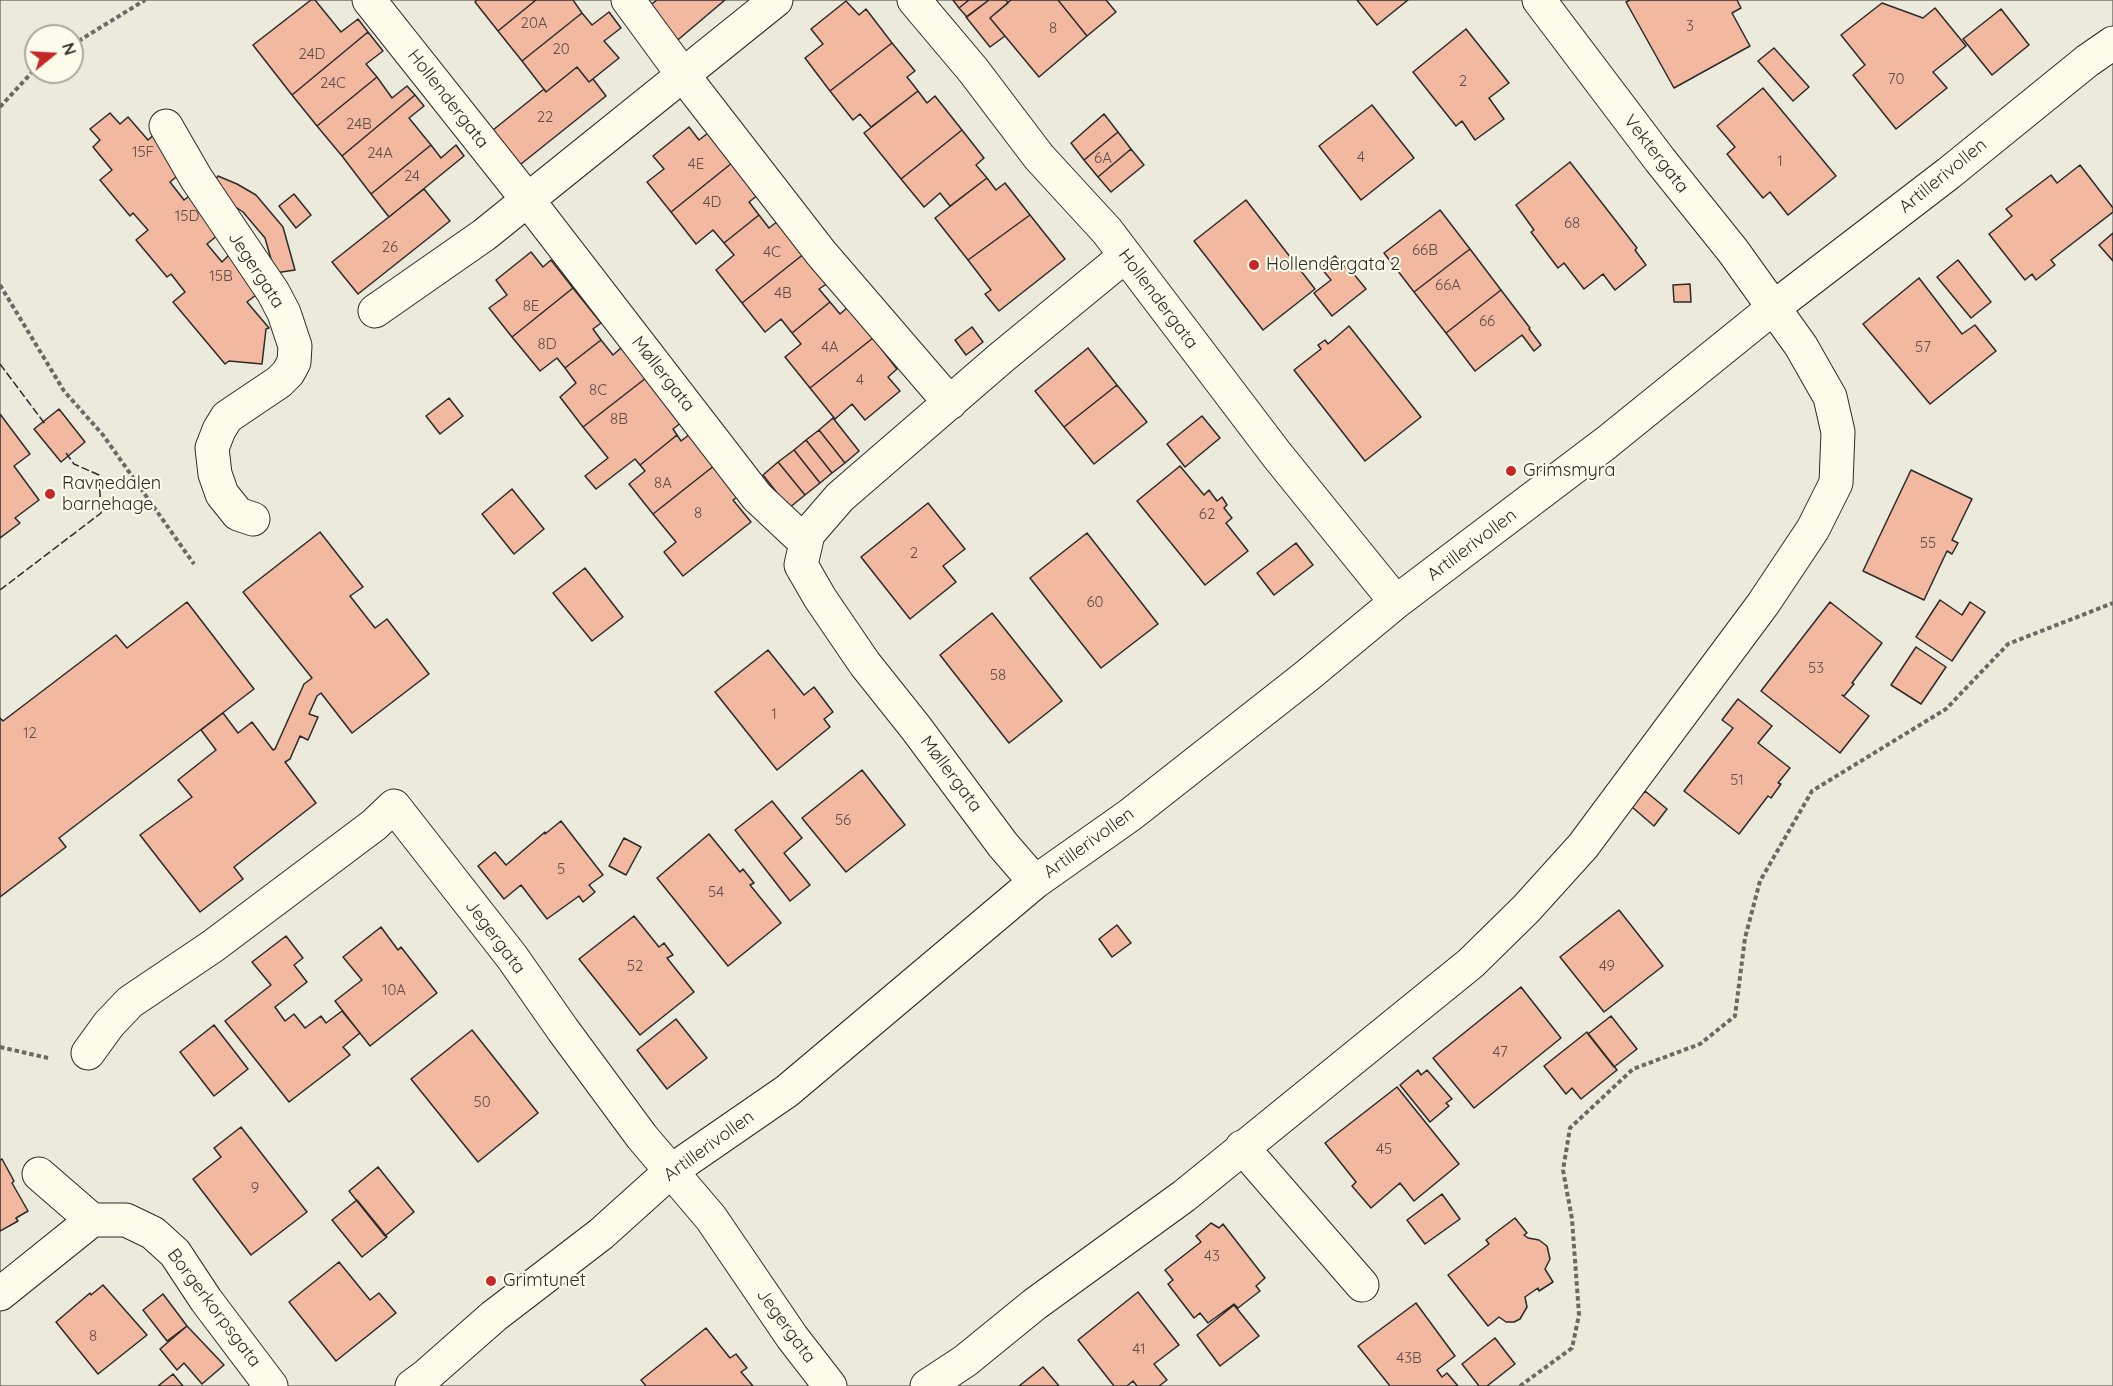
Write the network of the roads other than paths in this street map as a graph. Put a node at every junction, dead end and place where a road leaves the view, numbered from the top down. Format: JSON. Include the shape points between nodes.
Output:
{"nodes":[{"id":1,"x":369,"y":0,"type":"edge"},
{"id":2,"x":628,"y":0,"type":"edge"},
{"id":3,"x":776,"y":0,"type":"edge"},
{"id":4,"x":915,"y":0,"type":"edge"},
{"id":5,"x":1539,"y":0,"type":"edge"},
{"id":6,"x":2113,"y":43,"type":"edge"},
{"id":7,"x":683,"y":75,"type":"junction"},
{"id":8,"x":166,"y":126,"type":"dead end"},
{"id":9,"x":527,"y":199,"type":"junction"},
{"id":10,"x":1125,"y":256,"type":"junction"},
{"id":11,"x":1773,"y":308,"type":"junction"},
{"id":12,"x":375,"y":311,"type":"dead end"},
{"id":13,"x":950,"y":403,"type":"junction"},
{"id":14,"x":253,"y":519,"type":"dead end"},
{"id":15,"x":806,"y":543,"type":"junction"},
{"id":16,"x":1396,"y":602,"type":"junction"},
{"id":17,"x":1035,"y":882,"type":"junction"},
{"id":18,"x":87,"y":1053,"type":"road end"},
{"id":19,"x":1242,"y":1147,"type":"junction"},
{"id":20,"x":671,"y":1171,"type":"junction"},
{"id":21,"x":39,"y":1174,"type":"dead end"},
{"id":22,"x":92,"y":1220,"type":"junction"},
{"id":23,"x":1362,"y":1285,"type":"dead end"},
{"id":24,"x":0,"y":1294,"type":"edge"},
{"id":25,"x":272,"y":1386,"type":"edge"},
{"id":26,"x":412,"y":1386,"type":"edge"},
{"id":27,"x":830,"y":1386,"type":"edge"},
{"id":28,"x":927,"y":1386,"type":"edge"}],
"edges":[{"from":1,"to":9,"type":"street","name":"Hollendergata"},
{"from":2,"to":7,"type":"street"},
{"from":3,"to":7,"type":"street"},
{"from":4,"to":10,"type":"street","name":"Hollendergata","via":[[1039,158]]},
{"from":5,"to":11,"type":"street","name":"Vektergata"},
{"from":6,"to":11,"type":"street","name":"Artillerivollen"},
{"from":7,"to":9,"type":"street"},
{"from":7,"to":13,"type":"street","via":[[821,253]]},
{"from":8,"to":14,"type":"street","name":"Jegergata","via":[[273,292],[295,346],[294,362],[288,373],[227,417],[212,447],[222,494],[238,514]]},
{"from":9,"to":12,"type":"street","via":[[484,235]]},
{"from":9,"to":15,"type":"street","name":"Møllergata","via":[[757,497]]},
{"from":10,"to":13,"type":"street","name":"Møllergata"},
{"from":10,"to":16,"type":"street","name":"Hollendergata","via":[[1277,455]]},
{"from":11,"to":16,"type":"street","name":"Artillerivollen","via":[[1606,443]]},
{"from":11,"to":19,"type":"street","via":[[1801,346],[1830,397],[1838,432],[1836,483],[1813,529],[1763,604],[1636,776],[1583,846],[1526,909],[1471,963]]},
{"from":13,"to":15,"type":"street","name":"Møllergata","via":[[840,497],[808,534]]},
{"from":15,"to":17,"type":"street","name":"Møllergata","via":[[801,565],[832,617]]},
{"from":16,"to":17,"type":"street","name":"Artillerivollen","via":[[1130,815]]},
{"from":17,"to":20,"type":"street","name":"Artillerivollen","via":[[787,1091]]},
{"from":18,"to":20,"type":"street","name":"Jegergata","via":[[130,1002],[213,946],[394,806]]},
{"from":19,"to":23,"type":"street"},
{"from":19,"to":28,"type":"street","via":[[1184,1196]]},
{"from":20,"to":26,"type":"street","name":"Artillerivollen","via":[[601,1234],[494,1316]]},
{"from":20,"to":27,"type":"street","name":"Jegergata","via":[[711,1218]]},
{"from":21,"to":22,"type":"street"},
{"from":22,"to":24,"type":"street"},
{"from":22,"to":25,"type":"street","name":"Borgerkorpsgata","via":[[126,1220],[153,1233],[175,1253]]}]}
